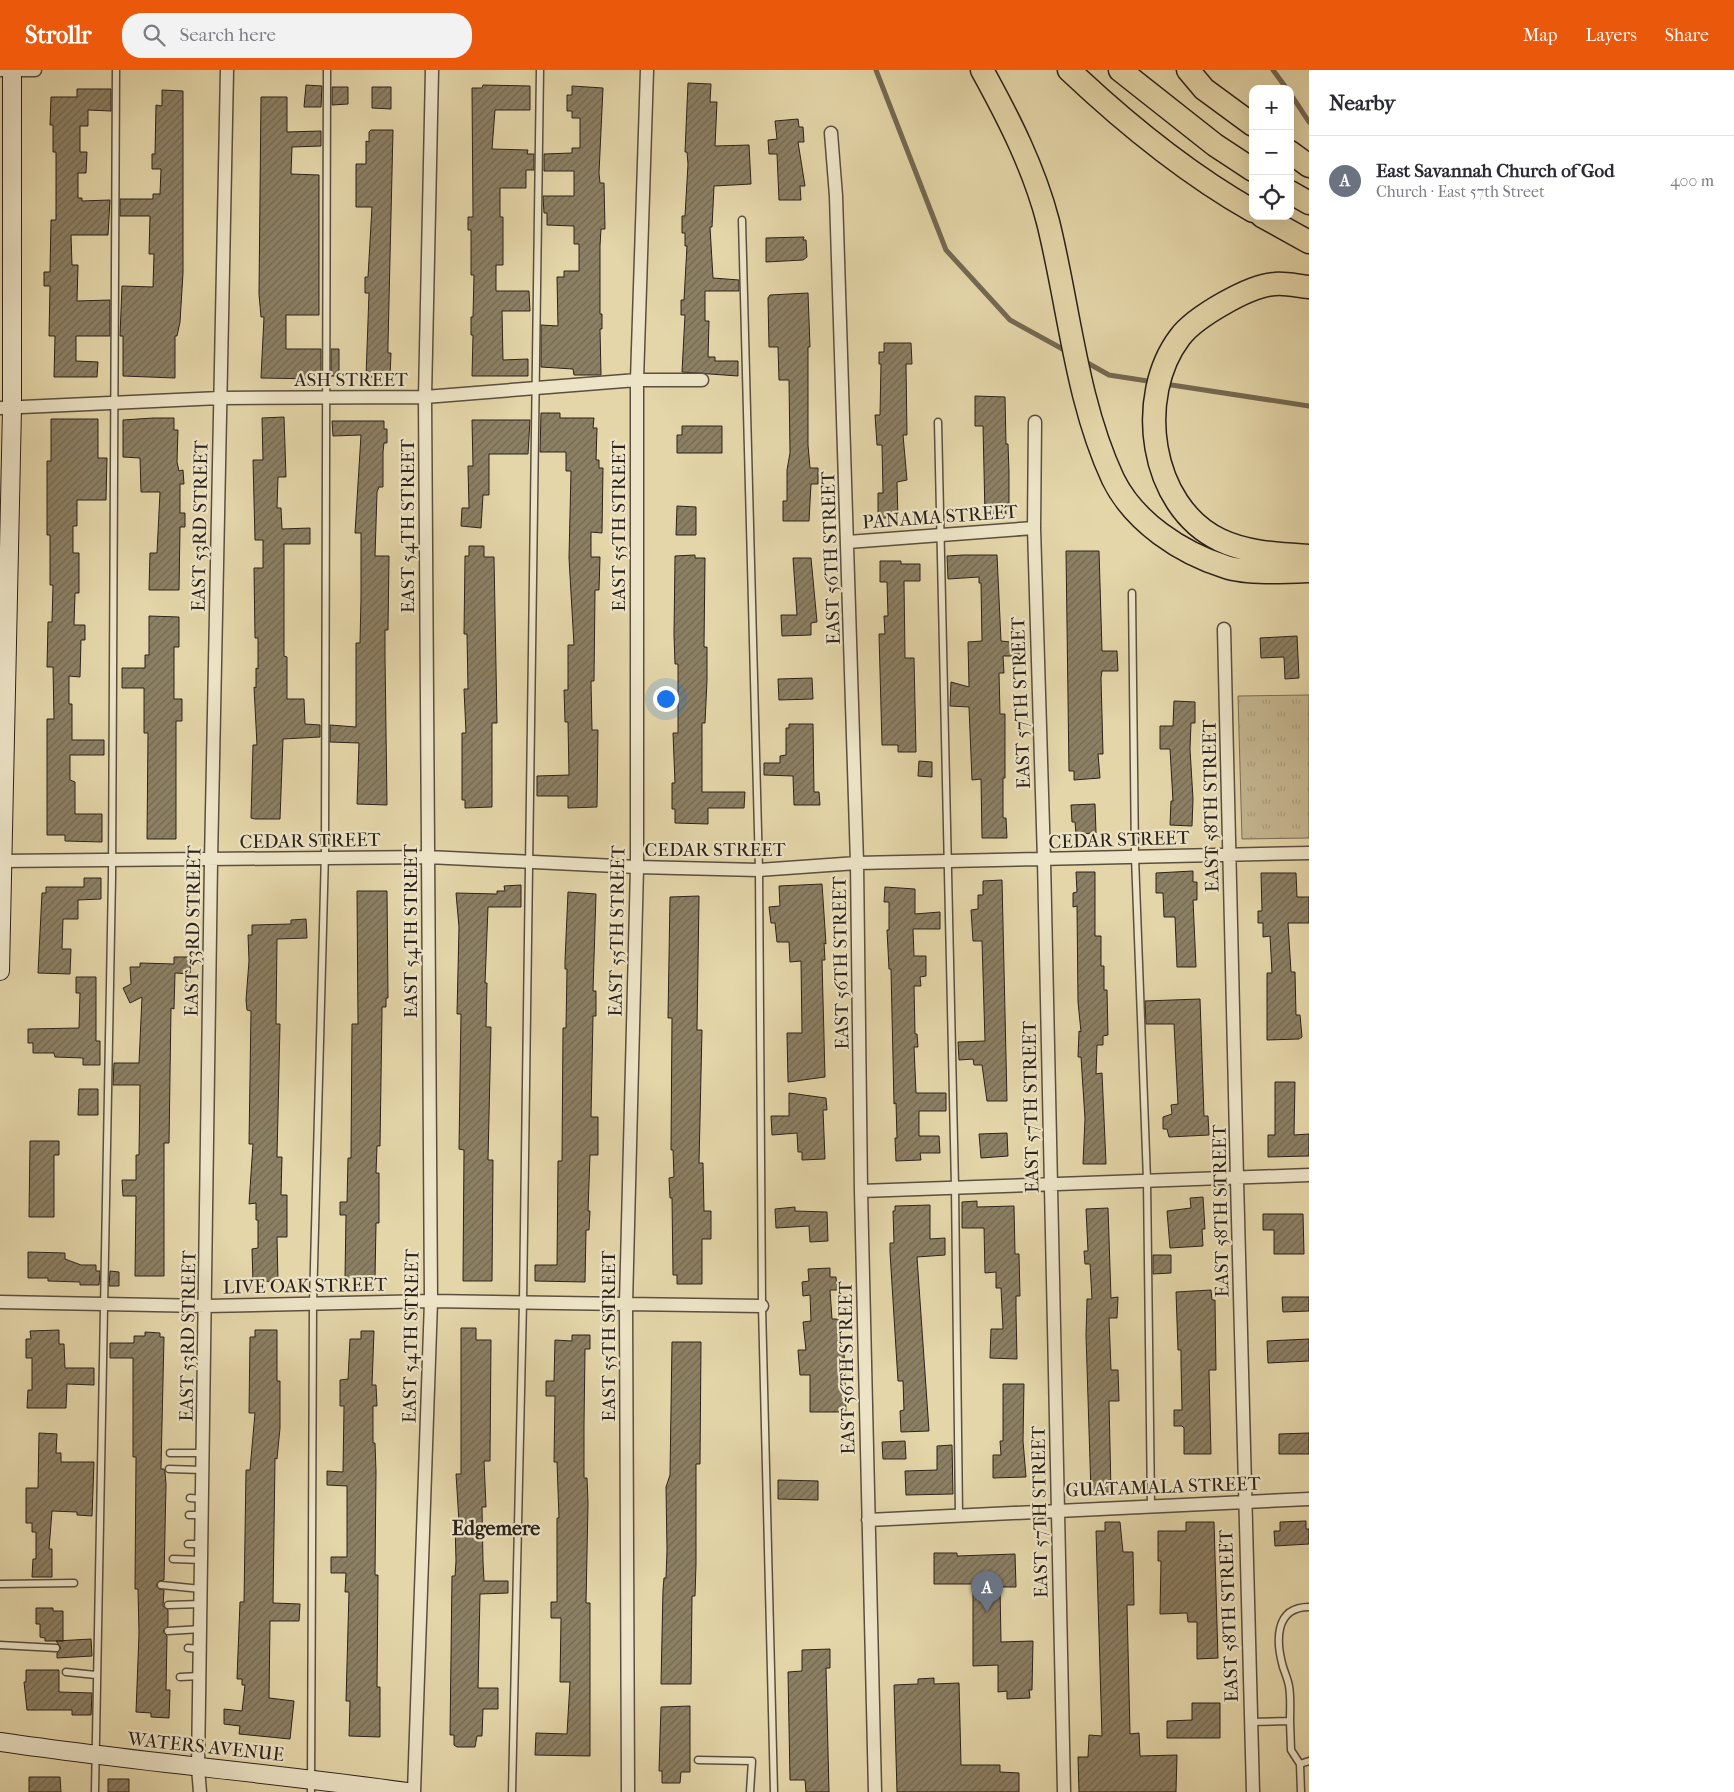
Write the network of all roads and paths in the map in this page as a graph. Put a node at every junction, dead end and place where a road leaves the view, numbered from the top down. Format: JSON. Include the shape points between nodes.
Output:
{"nodes":[{"id":1,"x":0,"y":70,"type":"edge"},
{"id":2,"x":12,"y":70,"type":"edge"},
{"id":3,"x":34,"y":70,"type":"edge"},
{"id":4,"x":116,"y":70,"type":"edge"},
{"id":5,"x":227,"y":70,"type":"edge"},
{"id":6,"x":327,"y":70,"type":"edge"},
{"id":7,"x":432,"y":70,"type":"edge"},
{"id":8,"x":540,"y":70,"type":"edge"},
{"id":9,"x":647,"y":70,"type":"edge"},
{"id":10,"x":982,"y":70,"type":"edge"},
{"id":11,"x":1069,"y":70,"type":"edge"},
{"id":12,"x":1120,"y":70,"type":"edge"},
{"id":13,"x":1188,"y":70,"type":"edge"},
{"id":14,"x":1249,"y":122,"type":"edge"},
{"id":15,"x":831,"y":133,"type":"dead end"},
{"id":16,"x":1294,"y":155,"type":"edge"},
{"id":17,"x":1309,"y":166,"type":"edge"},
{"id":18,"x":1249,"y":167,"type":"edge"},
{"id":19,"x":1294,"y":194,"type":"edge"},
{"id":20,"x":1309,"y":203,"type":"edge"},
{"id":21,"x":1249,"y":208,"type":"edge"},
{"id":22,"x":742,"y":220,"type":"dead end"},
{"id":23,"x":1269,"y":220,"type":"edge"},
{"id":24,"x":1309,"y":242,"type":"edge"},
{"id":25,"x":1309,"y":287,"type":"edge"},
{"id":26,"x":637,"y":380,"type":"junction"},
{"id":27,"x":702,"y":380,"type":"dead end"},
{"id":28,"x":535,"y":388,"type":"junction"},
{"id":29,"x":425,"y":397,"type":"junction"},
{"id":30,"x":220,"y":398,"type":"junction"},
{"id":31,"x":325,"y":398,"type":"junction"},
{"id":32,"x":113,"y":403,"type":"junction"},
{"id":33,"x":6,"y":408,"type":"edge"},
{"id":34,"x":938,"y":422,"type":"dead end"},
{"id":35,"x":1035,"y":422,"type":"dead end"},
{"id":36,"x":1034,"y":528,"type":"junction"},
{"id":37,"x":942,"y":535,"type":"junction"},
{"id":38,"x":848,"y":542,"type":"junction"},
{"id":39,"x":1309,"y":556,"type":"edge"},
{"id":40,"x":1309,"y":571,"type":"edge"},
{"id":41,"x":1132,"y":593,"type":"dead end"},
{"id":42,"x":1224,"y":629,"type":"dead end"},
{"id":43,"x":1309,"y":852,"type":"edge"},
{"id":44,"x":1230,"y":855,"type":"junction"},
{"id":45,"x":428,"y":857,"type":"junction"},
{"id":46,"x":1135,"y":857,"type":"junction"},
{"id":47,"x":325,"y":859,"type":"junction"},
{"id":48,"x":528,"y":860,"type":"junction"},
{"id":49,"x":1044,"y":860,"type":"junction"},
{"id":50,"x":1,"y":861,"type":"edge"},
{"id":51,"x":112,"y":861,"type":"junction"},
{"id":52,"x":212,"y":861,"type":"junction"},
{"id":53,"x":948,"y":862,"type":"junction"},
{"id":54,"x":857,"y":863,"type":"junction"},
{"id":55,"x":637,"y":867,"type":"junction"},
{"id":56,"x":758,"y":870,"type":"junction"},
{"id":57,"x":0,"y":971,"type":"edge"},
{"id":58,"x":1309,"y":1175,"type":"edge"},
{"id":59,"x":1238,"y":1177,"type":"junction"},
{"id":60,"x":1147,"y":1180,"type":"junction"},
{"id":61,"x":1050,"y":1184,"type":"junction"},
{"id":62,"x":955,"y":1187,"type":"junction"},
{"id":63,"x":861,"y":1191,"type":"junction"},
{"id":64,"x":431,"y":1301,"type":"junction"},
{"id":65,"x":0,"y":1302,"type":"edge"},
{"id":66,"x":523,"y":1302,"type":"junction"},
{"id":67,"x":104,"y":1304,"type":"junction"},
{"id":68,"x":313,"y":1304,"type":"junction"},
{"id":69,"x":626,"y":1304,"type":"junction"},
{"id":70,"x":206,"y":1306,"type":"junction"},
{"id":71,"x":762,"y":1306,"type":"junction"},
{"id":72,"x":170,"y":1453,"type":"dead end"},
{"id":73,"x":204,"y":1453,"type":"junction"},
{"id":74,"x":169,"y":1469,"type":"dead end"},
{"id":75,"x":204,"y":1470,"type":"junction"},
{"id":76,"x":1309,"y":1499,"type":"edge"},
{"id":77,"x":1243,"y":1502,"type":"junction"},
{"id":78,"x":1151,"y":1506,"type":"junction"},
{"id":79,"x":1058,"y":1510,"type":"junction"},
{"id":80,"x":189,"y":1515,"type":"dead end"},
{"id":81,"x":203,"y":1515,"type":"junction"},
{"id":82,"x":959,"y":1515,"type":"junction"},
{"id":83,"x":868,"y":1520,"type":"junction"},
{"id":84,"x":188,"y":1544,"type":"dead end"},
{"id":85,"x":202,"y":1544,"type":"junction"},
{"id":86,"x":173,"y":1559,"type":"dead end"},
{"id":87,"x":202,"y":1560,"type":"junction"},
{"id":88,"x":74,"y":1583,"type":"dead end"},
{"id":89,"x":0,"y":1584,"type":"edge"},
{"id":90,"x":161,"y":1585,"type":"dead end"},
{"id":91,"x":201,"y":1588,"type":"junction"},
{"id":92,"x":168,"y":1604,"type":"dead end"},
{"id":93,"x":201,"y":1604,"type":"junction"},
{"id":94,"x":1309,"y":1607,"type":"edge"},
{"id":95,"x":200,"y":1629,"type":"junction"},
{"id":96,"x":168,"y":1631,"type":"dead end"},
{"id":97,"x":0,"y":1645,"type":"edge"},
{"id":98,"x":56,"y":1648,"type":"dead end"},
{"id":99,"x":66,"y":1672,"type":"dead end"},
{"id":100,"x":96,"y":1675,"type":"junction"},
{"id":101,"x":200,"y":1676,"type":"junction"},
{"id":102,"x":180,"y":1677,"type":"dead end"},
{"id":103,"x":1250,"y":1722,"type":"junction"},
{"id":104,"x":1290,"y":1722,"type":"junction"},
{"id":105,"x":0,"y":1742,"type":"edge"},
{"id":106,"x":94,"y":1755,"type":"junction"},
{"id":107,"x":698,"y":1760,"type":"dead end"},
{"id":108,"x":1309,"y":1761,"type":"edge"},
{"id":109,"x":1300,"y":1764,"type":"junction"},
{"id":110,"x":198,"y":1768,"type":"junction"},
{"id":111,"x":311,"y":1785,"type":"edge"},
{"id":112,"x":95,"y":1792,"type":"edge"},
{"id":113,"x":200,"y":1792,"type":"edge"},
{"id":114,"x":407,"y":1792,"type":"edge"},
{"id":115,"x":414,"y":1792,"type":"edge"},
{"id":116,"x":512,"y":1792,"type":"edge"},
{"id":117,"x":628,"y":1792,"type":"edge"},
{"id":118,"x":750,"y":1792,"type":"edge"},
{"id":119,"x":774,"y":1792,"type":"edge"},
{"id":120,"x":875,"y":1792,"type":"edge"},
{"id":121,"x":1064,"y":1792,"type":"edge"},
{"id":122,"x":1252,"y":1792,"type":"edge"},
{"id":123,"x":1301,"y":1792,"type":"edge"}],
"edges":[{"from":1,"to":2,"type":"street"},
{"from":2,"to":3,"type":"street"},
{"from":2,"to":33,"type":"main road"},
{"from":4,"to":32,"type":"lane"},
{"from":5,"to":30,"type":"street","name":"EAST 53RD STREET"},
{"from":6,"to":31,"type":"lane"},
{"from":7,"to":29,"type":"street","name":"EAST 54TH STREET"},
{"from":8,"to":28,"type":"lane"},
{"from":9,"to":26,"type":"street","name":"EAST 55TH STREET"},
{"from":10,"to":40,"type":"highway","via":[[1025,152],[1047,221],[1092,427],[1113,480],[1137,514],[1175,545],[1228,568],[1284,573]]},
{"from":11,"to":21,"type":"highway","via":[[1152,142]]},
{"from":12,"to":18,"type":"highway","via":[[1215,145]]},
{"from":13,"to":14,"type":"highway","via":[[1204,89]]},
{"from":15,"to":38,"type":"street","name":"EAST 56TH STREET"},
{"from":16,"to":17,"type":"highway"},
{"from":19,"to":20,"type":"highway"},
{"from":22,"to":56,"type":"lane"},
{"from":23,"to":24,"type":"highway"},
{"from":25,"to":39,"type":"highway","via":[[1274,284],[1240,294],[1180,336],[1161,372],[1154,409],[1155,440],[1162,468],[1176,500],[1193,521],[1220,540],[1265,553]]},
{"from":26,"to":27,"type":"street","name":"ASH STREET"},
{"from":26,"to":28,"type":"street","name":"ASH STREET"},
{"from":26,"to":55,"type":"street","name":"EAST 55TH STREET"},
{"from":28,"to":29,"type":"street","name":"ASH STREET"},
{"from":28,"to":48,"type":"lane"},
{"from":29,"to":31,"type":"street","name":"ASH STREET"},
{"from":29,"to":45,"type":"street","name":"EAST 54TH STREET"},
{"from":30,"to":31,"type":"street","name":"ASH STREET"},
{"from":30,"to":32,"type":"street","name":"ASH STREET"},
{"from":30,"to":52,"type":"street","name":"EAST 53RD STREET"},
{"from":31,"to":47,"type":"lane"},
{"from":32,"to":33,"type":"street","name":"ASH STREET"},
{"from":32,"to":51,"type":"lane"},
{"from":33,"to":50,"type":"main road"},
{"from":34,"to":37,"type":"lane"},
{"from":35,"to":36,"type":"street","name":"EAST 57TH STREET"},
{"from":36,"to":37,"type":"street","name":"PANAMA STREET"},
{"from":36,"to":49,"type":"street","name":"EAST 57TH STREET"},
{"from":37,"to":38,"type":"street","name":"PANAMA STREET"},
{"from":37,"to":53,"type":"lane"},
{"from":38,"to":54,"type":"street","name":"EAST 56TH STREET"},
{"from":41,"to":46,"type":"lane"},
{"from":42,"to":44,"type":"street","name":"EAST 58TH STREET"},
{"from":43,"to":44,"type":"street","name":"CEDAR STREET"},
{"from":44,"to":46,"type":"street","name":"CEDAR STREET"},
{"from":44,"to":59,"type":"street","name":"EAST 58TH STREET"},
{"from":45,"to":47,"type":"street","name":"CEDAR STREET"},
{"from":45,"to":48,"type":"street","name":"CEDAR STREET"},
{"from":45,"to":64,"type":"street","name":"EAST 54TH STREET"},
{"from":46,"to":49,"type":"street","name":"CEDAR STREET"},
{"from":46,"to":60,"type":"lane"},
{"from":47,"to":52,"type":"street","name":"CEDAR STREET"},
{"from":47,"to":68,"type":"lane"},
{"from":48,"to":55,"type":"street","name":"CEDAR STREET"},
{"from":48,"to":66,"type":"lane"},
{"from":49,"to":53,"type":"street","name":"CEDAR STREET"},
{"from":49,"to":61,"type":"street","name":"EAST 57TH STREET"},
{"from":50,"to":51,"type":"street","name":"CEDAR STREET"},
{"from":50,"to":57,"type":"main road"},
{"from":51,"to":52,"type":"street","name":"CEDAR STREET"},
{"from":51,"to":67,"type":"lane"},
{"from":52,"to":70,"type":"street","name":"EAST 53RD STREET"},
{"from":53,"to":54,"type":"street","name":"CEDAR STREET"},
{"from":53,"to":62,"type":"lane"},
{"from":54,"to":56,"type":"street","name":"CEDAR STREET"},
{"from":54,"to":63,"type":"street","name":"EAST 56TH STREET"},
{"from":55,"to":56,"type":"street","name":"CEDAR STREET"},
{"from":55,"to":69,"type":"street","name":"EAST 55TH STREET"},
{"from":56,"to":71,"type":"lane"},
{"from":58,"to":59,"type":"street"},
{"from":59,"to":60,"type":"street"},
{"from":59,"to":77,"type":"street","name":"EAST 58TH STREET"},
{"from":60,"to":61,"type":"street"},
{"from":60,"to":78,"type":"lane"},
{"from":61,"to":62,"type":"street"},
{"from":61,"to":79,"type":"street","name":"EAST 57TH STREET"},
{"from":62,"to":63,"type":"street"},
{"from":62,"to":82,"type":"lane"},
{"from":63,"to":83,"type":"street","name":"EAST 56TH STREET"},
{"from":64,"to":66,"type":"street","name":"LIVE OAK STREET"},
{"from":64,"to":68,"type":"street","name":"LIVE OAK STREET"},
{"from":64,"to":115,"type":"street","name":"EAST 54TH STREET"},
{"from":65,"to":67,"type":"street","name":"LIVE OAK STREET"},
{"from":66,"to":69,"type":"street","name":"LIVE OAK STREET"},
{"from":66,"to":116,"type":"lane"},
{"from":67,"to":70,"type":"street","name":"LIVE OAK STREET"},
{"from":67,"to":100,"type":"lane"},
{"from":68,"to":70,"type":"street","name":"LIVE OAK STREET"},
{"from":68,"to":111,"type":"lane"},
{"from":69,"to":71,"type":"street","name":"LIVE OAK STREET"},
{"from":69,"to":117,"type":"street","name":"EAST 55TH STREET"},
{"from":70,"to":73,"type":"street","name":"EAST 53RD STREET"},
{"from":71,"to":119,"type":"lane"},
{"from":72,"to":73,"type":"lane"},
{"from":73,"to":75,"type":"street","name":"EAST 53RD STREET"},
{"from":74,"to":75,"type":"lane"},
{"from":75,"to":81,"type":"street","name":"EAST 53RD STREET","via":[[196,1498]]},
{"from":76,"to":77,"type":"street","name":"GUATAMALA STREET"},
{"from":77,"to":78,"type":"street","name":"GUATAMALA STREET"},
{"from":77,"to":103,"type":"street","name":"EAST 58TH STREET"},
{"from":78,"to":79,"type":"street","name":"GUATAMALA STREET"},
{"from":79,"to":82,"type":"street","name":"GUATAMALA STREET"},
{"from":79,"to":121,"type":"street","name":"EAST 57TH STREET"},
{"from":80,"to":81,"type":"lane"},
{"from":81,"to":85,"type":"street","name":"EAST 53RD STREET"},
{"from":82,"to":83,"type":"street","name":"GUATAMALA STREET"},
{"from":83,"to":120,"type":"street","name":"EAST 56TH STREET"},
{"from":84,"to":85,"type":"lane"},
{"from":85,"to":87,"type":"street","name":"EAST 53RD STREET"},
{"from":86,"to":87,"type":"lane"},
{"from":87,"to":91,"type":"street","name":"EAST 53RD STREET"},
{"from":88,"to":89,"type":"lane"},
{"from":90,"to":91,"type":"lane"},
{"from":91,"to":93,"type":"street","name":"EAST 53RD STREET"},
{"from":92,"to":93,"type":"lane"},
{"from":93,"to":95,"type":"street","name":"EAST 53RD STREET"},
{"from":94,"to":104,"type":"lane","via":[[1298,1607],[1284,1618],[1280,1627],[1279,1650],[1289,1685]]},
{"from":95,"to":96,"type":"lane"},
{"from":95,"to":101,"type":"street","name":"EAST 53RD STREET","via":[[194,1648]]},
{"from":97,"to":98,"type":"lane"},
{"from":99,"to":100,"type":"lane"},
{"from":100,"to":106,"type":"lane"},
{"from":101,"to":102,"type":"lane"},
{"from":101,"to":110,"type":"street","name":"EAST 53RD STREET"},
{"from":103,"to":104,"type":"lane"},
{"from":103,"to":122,"type":"street","name":"EAST 58TH STREET"},
{"from":104,"to":109,"type":"lane","via":[[1291,1750]]},
{"from":105,"to":106,"type":"main road","name":"WATERS AVENUE"},
{"from":106,"to":110,"type":"main road","name":"WATERS AVENUE"},
{"from":106,"to":112,"type":"lane"},
{"from":107,"to":118,"type":"lane","via":[[752,1761]]},
{"from":108,"to":109,"type":"lane"},
{"from":109,"to":123,"type":"lane"},
{"from":110,"to":111,"type":"main road","name":"WATERS AVENUE"},
{"from":110,"to":113,"type":"street","name":"EAST 53RD STREET"},
{"from":111,"to":114,"type":"main road","name":"WATERS AVENUE"}]}
